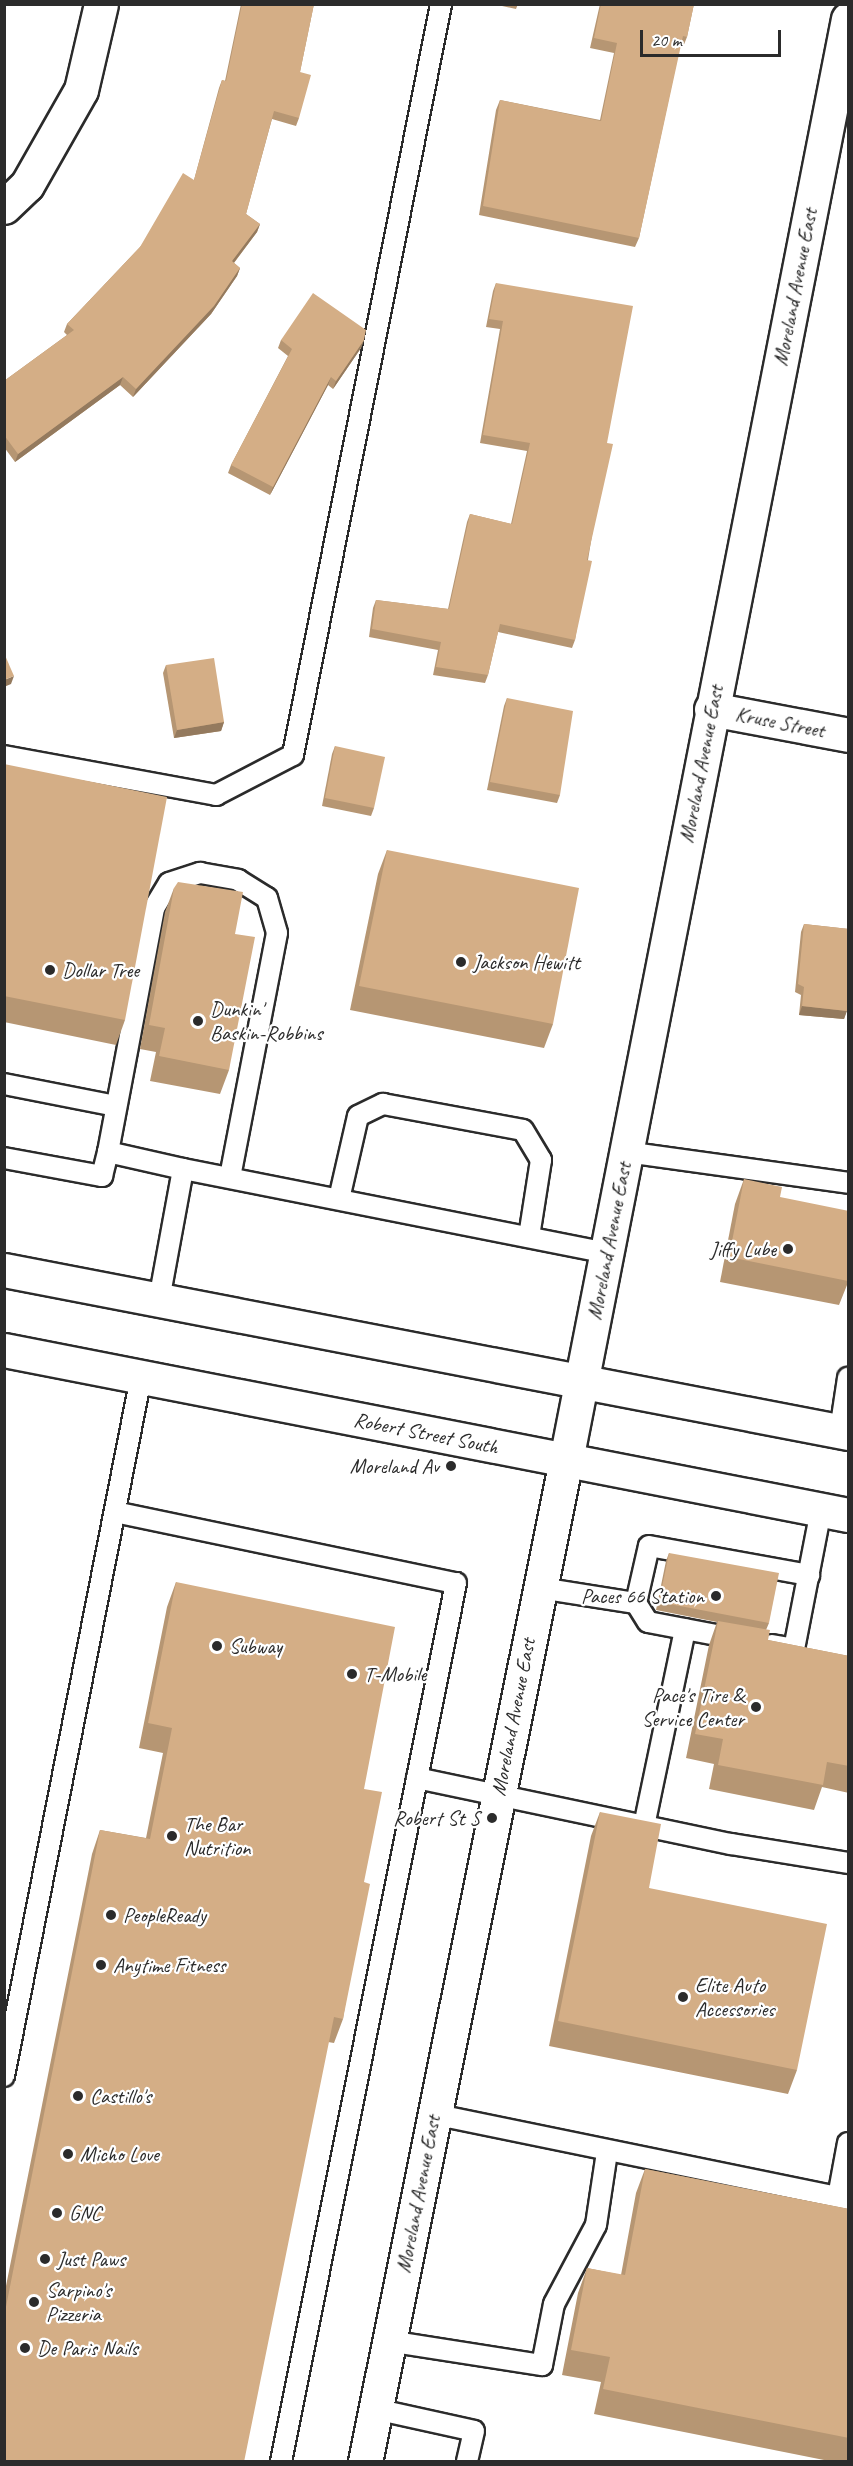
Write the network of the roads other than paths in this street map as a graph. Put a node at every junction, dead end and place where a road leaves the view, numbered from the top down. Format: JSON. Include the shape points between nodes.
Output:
{"nodes":[{"id":1,"x":101,"y":4,"type":"edge"},
{"id":2,"x":441,"y":4,"type":"edge"},
{"id":3,"x":848,"y":21,"type":"edge"},
{"id":4,"x":4,"y":207,"type":"edge"},
{"id":5,"x":711,"y":709,"type":"junction"},
{"id":6,"x":849,"y":735,"type":"edge"},
{"id":7,"x":4,"y":756,"type":"edge"},
{"id":8,"x":4,"y":1084,"type":"edge"},
{"id":9,"x":116,"y":1106,"type":"junction"},
{"id":10,"x":108,"y":1152,"type":"junction"},
{"id":11,"x":626,"y":1152,"type":"junction"},
{"id":12,"x":4,"y":1158,"type":"edge"},
{"id":13,"x":183,"y":1169,"type":"junction"},
{"id":14,"x":230,"y":1178,"type":"junction"},
{"id":15,"x":849,"y":1184,"type":"edge"},
{"id":16,"x":339,"y":1199,"type":"junction"},
{"id":17,"x":529,"y":1237,"type":"junction"},
{"id":18,"x":609,"y":1252,"type":"junction"},
{"id":19,"x":4,"y":1270,"type":"edge"},
{"id":20,"x":159,"y":1300,"type":"junction"},
{"id":21,"x":4,"y":1350,"type":"edge"},
{"id":22,"x":141,"y":1377,"type":"junction"},
{"id":23,"x":849,"y":1378,"type":"edge"},
{"id":24,"x":581,"y":1382,"type":"junction"},
{"id":25,"x":844,"y":1432,"type":"edge"},
{"id":26,"x":566,"y":1460,"type":"junction"},
{"id":27,"x":115,"y":1512,"type":"junction"},
{"id":28,"x":835,"y":1512,"type":"edge"},
{"id":29,"x":808,"y":1575,"type":"junction"},
{"id":30,"x":540,"y":1588,"type":"junction"},
{"id":31,"x":636,"y":1603,"type":"junction"},
{"id":32,"x":685,"y":1629,"type":"junction"},
{"id":33,"x":417,"y":1778,"type":"junction"},
{"id":34,"x":498,"y":1794,"type":"junction"},
{"id":35,"x":644,"y":1826,"type":"junction"},
{"id":36,"x":849,"y":1863,"type":"edge"},
{"id":37,"x":4,"y":2076,"type":"edge"},
{"id":38,"x":433,"y":2114,"type":"junction"},
{"id":39,"x":849,"y":2142,"type":"edge"},
{"id":40,"x":607,"y":2152,"type":"junction"},
{"id":41,"x":843,"y":2198,"type":"edge"},
{"id":42,"x":388,"y":2341,"type":"junction"},
{"id":43,"x":375,"y":2409,"type":"junction"},
{"id":44,"x":281,"y":2462,"type":"edge"},
{"id":45,"x":365,"y":2462,"type":"edge"},
{"id":46,"x":467,"y":2462,"type":"edge"}],
"edges":[{"from":1,"to":4,"type":"street","via":[[81,90],[27,185]]},
{"from":2,"to":7,"type":"lane","via":[[293,755],[216,795]]},
{"from":3,"to":5,"type":"street","name":"Moreland Avenue East"},
{"from":5,"to":6,"type":"street","name":"Kruse Street"},
{"from":5,"to":11,"type":"street","name":"Moreland Avenue East"},
{"from":8,"to":9,"type":"lane"},
{"from":9,"to":10,"type":"lane"},
{"from":9,"to":14,"type":"lane","via":[[154,908],[170,883],[200,873],[238,879],[267,898],[277,933]]},
{"from":10,"to":12,"type":"lane","via":[[102,1176]]},
{"from":10,"to":13,"type":"lane"},
{"from":11,"to":15,"type":"lane"},
{"from":11,"to":18,"type":"street","name":"Moreland Avenue East"},
{"from":13,"to":14,"type":"lane"},
{"from":13,"to":20,"type":"lane"},
{"from":14,"to":16,"type":"lane"},
{"from":16,"to":17,"type":"lane"},
{"from":16,"to":17,"type":"lane","via":[[358,1116],[383,1104],[523,1131],[542,1160]]},
{"from":17,"to":18,"type":"lane"},
{"from":18,"to":24,"type":"street","name":"Moreland Avenue East"},
{"from":19,"to":20,"type":"street"},
{"from":20,"to":24,"type":"street"},
{"from":21,"to":22,"type":"street","name":"Robert Street South"},
{"from":22,"to":26,"type":"street","name":"Robert Street South"},
{"from":22,"to":27,"type":"lane"},
{"from":23,"to":25,"type":"lane"},
{"from":24,"to":25,"type":"street"},
{"from":24,"to":26,"type":"street","name":"Moreland Avenue East"},
{"from":26,"to":28,"type":"street","name":"Robert Street South"},
{"from":26,"to":30,"type":"street","name":"Moreland Avenue East"},
{"from":27,"to":33,"type":"lane","via":[[456,1583]]},
{"from":27,"to":37,"type":"lane"},
{"from":28,"to":29,"type":"lane"},
{"from":29,"to":31,"type":"lane","via":[[649,1546]]},
{"from":29,"to":32,"type":"lane","via":[[794,1649]]},
{"from":30,"to":31,"type":"lane"},
{"from":30,"to":34,"type":"street","name":"Moreland Avenue East"},
{"from":31,"to":32,"type":"lane","via":[[648,1622]]},
{"from":32,"to":35,"type":"lane"},
{"from":33,"to":34,"type":"lane"},
{"from":33,"to":44,"type":"lane"},
{"from":34,"to":35,"type":"lane"},
{"from":34,"to":38,"type":"street","name":"Moreland Avenue East"},
{"from":35,"to":36,"type":"lane"},
{"from":38,"to":40,"type":"lane"},
{"from":38,"to":42,"type":"street","name":"Moreland Avenue East"},
{"from":39,"to":41,"type":"lane"},
{"from":40,"to":41,"type":"lane"},
{"from":40,"to":42,"type":"lane","via":[[596,2225],[554,2304],[542,2365]]},
{"from":42,"to":43,"type":"street","name":"Moreland Avenue East"},
{"from":43,"to":45,"type":"street","name":"Moreland Avenue East"},
{"from":43,"to":46,"type":"lane","via":[[474,2431]]}]}
